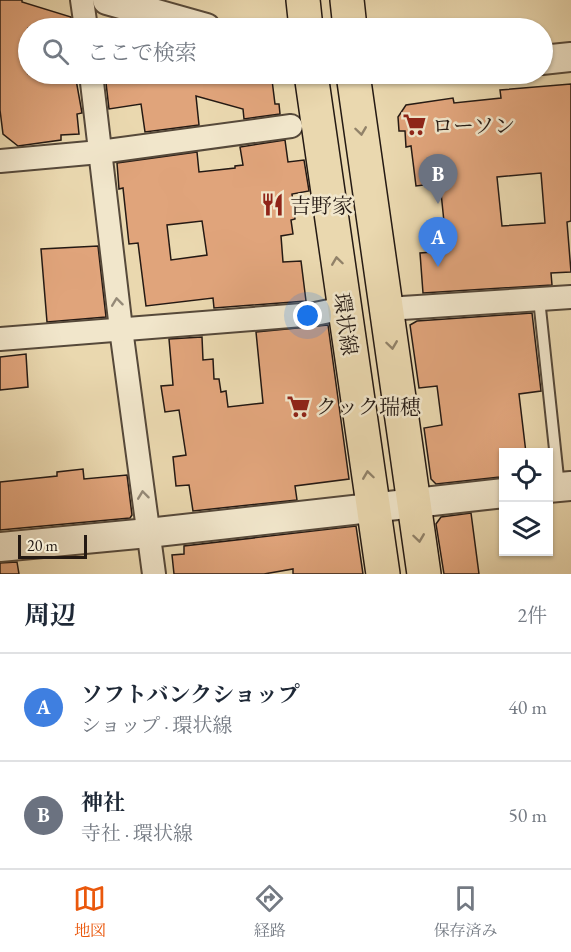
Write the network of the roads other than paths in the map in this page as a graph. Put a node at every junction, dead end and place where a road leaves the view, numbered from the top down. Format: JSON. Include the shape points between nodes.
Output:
{"nodes":[{"id":1,"x":82,"y":0,"type":"edge"},
{"id":2,"x":107,"y":0,"type":"edge"},
{"id":3,"x":303,"y":0,"type":"edge"},
{"id":4,"x":347,"y":0,"type":"edge"},
{"id":5,"x":85,"y":18,"type":"edge"},
{"id":6,"x":171,"y":18,"type":"edge"},
{"id":7,"x":305,"y":18,"type":"edge"},
{"id":8,"x":349,"y":18,"type":"edge"},
{"id":9,"x":571,"y":57,"type":"edge"},
{"id":10,"x":553,"y":59,"type":"edge"},
{"id":11,"x":92,"y":84,"type":"edge"},
{"id":12,"x":311,"y":84,"type":"edge"},
{"id":13,"x":354,"y":84,"type":"edge"},
{"id":14,"x":291,"y":126,"type":"dead end"},
{"id":15,"x":100,"y":152,"type":"junction"},
{"id":16,"x":0,"y":161,"type":"edge"},
{"id":17,"x":571,"y":297,"type":"edge"},
{"id":18,"x":539,"y":299,"type":"junction"},
{"id":19,"x":344,"y":308,"type":"junction"},
{"id":20,"x":387,"y":309,"type":"junction"},
{"id":21,"x":121,"y":329,"type":"junction"},
{"id":22,"x":0,"y":339,"type":"edge"},
{"id":23,"x":560,"y":487,"type":"edge"},
{"id":24,"x":499,"y":494,"type":"edge"},
{"id":25,"x":414,"y":502,"type":"junction"},
{"id":26,"x":373,"y":507,"type":"junction"},
{"id":27,"x":148,"y":533,"type":"junction"},
{"id":28,"x":0,"y":547,"type":"edge"},
{"id":29,"x":154,"y":574,"type":"edge"},
{"id":30,"x":382,"y":574,"type":"edge"},
{"id":31,"x":424,"y":574,"type":"edge"}],
"edges":[{"from":1,"to":5,"type":"street"},
{"from":2,"to":6,"type":"street"},
{"from":3,"to":7,"type":"main road"},
{"from":4,"to":8,"type":"main road"},
{"from":9,"to":10,"type":"street"},
{"from":11,"to":15,"type":"street"},
{"from":19,"to":12,"type":"main road","name":"環状線","one_way":true},
{"from":13,"to":20,"type":"main road","name":"環状線","one_way":true},
{"from":14,"to":15,"type":"street"},
{"from":15,"to":16,"type":"street"},
{"from":21,"to":15,"type":"street","one_way":true},
{"from":17,"to":18,"type":"street"},
{"from":18,"to":20,"type":"street"},
{"from":18,"to":23,"type":"lane"},
{"from":19,"to":21,"type":"street","via":[[315,314]]},
{"from":26,"to":19,"type":"main road","name":"環状線","one_way":true},
{"from":20,"to":25,"type":"main road","name":"環状線","one_way":true},
{"from":21,"to":22,"type":"street"},
{"from":27,"to":21,"type":"street","one_way":true},
{"from":24,"to":25,"type":"street"},
{"from":25,"to":26,"type":"street"},
{"from":25,"to":31,"type":"main road","name":"環状線","one_way":true},
{"from":26,"to":27,"type":"street"},
{"from":26,"to":30,"type":"main road","name":"環状線"},
{"from":27,"to":28,"type":"street"},
{"from":27,"to":29,"type":"street"}]}
